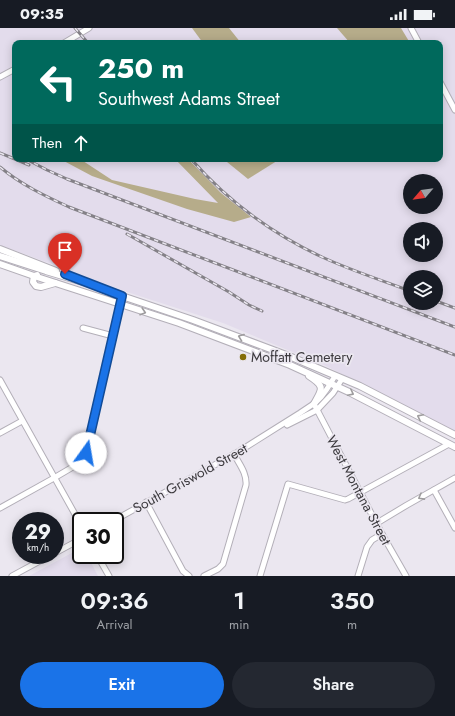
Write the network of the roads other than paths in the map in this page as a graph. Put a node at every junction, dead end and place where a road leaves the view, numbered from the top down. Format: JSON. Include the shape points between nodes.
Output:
{"nodes":[{"id":1,"x":89,"y":28,"type":"edge"},
{"id":2,"x":410,"y":28,"type":"edge"},
{"id":3,"x":69,"y":40,"type":"edge"},
{"id":4,"x":417,"y":40,"type":"edge"},
{"id":5,"x":12,"y":71,"type":"edge"},
{"id":6,"x":0,"y":77,"type":"edge"},
{"id":7,"x":443,"y":88,"type":"edge"},
{"id":8,"x":455,"y":110,"type":"edge"},
{"id":9,"x":0,"y":249,"type":"edge"},
{"id":10,"x":0,"y":256,"type":"edge"},
{"id":11,"x":0,"y":264,"type":"edge"},
{"id":12,"x":46,"y":271,"type":"junction"},
{"id":13,"x":34,"y":276,"type":"junction"},
{"id":14,"x":55,"y":283,"type":"junction"},
{"id":15,"x":93,"y":285,"type":"junction"},
{"id":16,"x":122,"y":296,"type":"junction"},
{"id":17,"x":120,"y":304,"type":"junction"},
{"id":18,"x":83,"y":328,"type":"dead end"},
{"id":19,"x":113,"y":336,"type":"junction"},
{"id":20,"x":290,"y":365,"type":"junction"},
{"id":21,"x":335,"y":376,"type":"junction"},
{"id":22,"x":342,"y":379,"type":"junction"},
{"id":23,"x":0,"y":380,"type":"edge"},
{"id":24,"x":331,"y":383,"type":"junction"},
{"id":25,"x":337,"y":386,"type":"junction"},
{"id":26,"x":314,"y":404,"type":"junction"},
{"id":27,"x":317,"y":410,"type":"junction"},
{"id":28,"x":22,"y":421,"type":"junction"},
{"id":29,"x":0,"y":434,"type":"edge"},
{"id":30,"x":267,"y":435,"type":"junction"},
{"id":31,"x":455,"y":435,"type":"edge"},
{"id":32,"x":449,"y":444,"type":"junction"},
{"id":33,"x":455,"y":447,"type":"edge"},
{"id":34,"x":234,"y":454,"type":"junction"},
{"id":35,"x":54,"y":478,"type":"junction"},
{"id":36,"x":455,"y":478,"type":"edge"},
{"id":37,"x":434,"y":490,"type":"junction"},
{"id":38,"x":361,"y":492,"type":"junction"},
{"id":39,"x":146,"y":502,"type":"junction"},
{"id":40,"x":0,"y":508,"type":"edge"},
{"id":41,"x":74,"y":512,"type":"edge"},
{"id":42,"x":124,"y":515,"type":"edge"},
{"id":43,"x":377,"y":523,"type":"junction"},
{"id":44,"x":455,"y":528,"type":"edge"},
{"id":45,"x":382,"y":534,"type":"junction"},
{"id":46,"x":34,"y":564,"type":"edge"},
{"id":47,"x":102,"y":564,"type":"edge"},
{"id":48,"x":12,"y":576,"type":"edge"},
{"id":49,"x":108,"y":576,"type":"edge"},
{"id":50,"x":189,"y":576,"type":"edge"},
{"id":51,"x":204,"y":576,"type":"edge"},
{"id":52,"x":260,"y":576,"type":"edge"},
{"id":53,"x":358,"y":576,"type":"edge"},
{"id":54,"x":406,"y":576,"type":"edge"}],
"edges":[{"from":1,"to":3,"type":"street"},
{"from":2,"to":4,"type":"street"},
{"from":5,"to":6,"type":"street"},
{"from":7,"to":8,"type":"street"},
{"from":9,"to":15,"type":"main road"},
{"from":10,"to":12,"type":"main road"},
{"from":11,"to":13,"type":"main road"},
{"from":12,"to":13,"type":"main road"},
{"from":12,"to":15,"type":"main road"},
{"from":13,"to":14,"type":"main road"},
{"from":13,"to":14,"type":"main road","via":[[33,282],[36,286]]},
{"from":14,"to":17,"type":"main road"},
{"from":15,"to":16,"type":"main road"},
{"from":16,"to":17,"type":"street"},
{"from":21,"to":16,"type":"main road","one_way":true,"via":[[210,325]]},
{"from":17,"to":19,"type":"street"},
{"from":17,"to":20,"type":"main road","one_way":true,"via":[[191,327]]},
{"from":18,"to":19,"type":"street"},
{"from":19,"to":35,"type":"street","via":[[84,459]]},
{"from":20,"to":24,"type":"main road"},
{"from":20,"to":26,"type":"main road","via":[[311,377],[319,385],[321,393]]},
{"from":21,"to":22,"type":"main road"},
{"from":21,"to":24,"type":"street","name":"South Griswold Street"},
{"from":22,"to":25,"type":"street","name":"South Griswold Street"},
{"from":31,"to":22,"type":"main road","one_way":true},
{"from":23,"to":28,"type":"street"},
{"from":24,"to":25,"type":"main road"},
{"from":24,"to":26,"type":"street","name":"South Griswold Street"},
{"from":25,"to":27,"type":"street","name":"South Griswold Street"},
{"from":25,"to":32,"type":"main road","one_way":true},
{"from":26,"to":27,"type":"street","name":"West Montana Street"},
{"from":26,"to":30,"type":"street","name":"South Griswold Street"},
{"from":27,"to":30,"type":"street","name":"South Griswold Street"},
{"from":27,"to":38,"type":"street","name":"West Montana Street"},
{"from":28,"to":29,"type":"street"},
{"from":28,"to":35,"type":"street"},
{"from":30,"to":34,"type":"street","name":"South Griswold Street"},
{"from":32,"to":33,"type":"main road"},
{"from":32,"to":38,"type":"street"},
{"from":34,"to":39,"type":"street","name":"South Griswold Street"},
{"from":34,"to":51,"type":"street","via":[[247,479],[246,485],[224,564]]},
{"from":35,"to":40,"type":"street"},
{"from":35,"to":41,"type":"street"},
{"from":36,"to":37,"type":"street"},
{"from":37,"to":43,"type":"street","one_way":true},
{"from":37,"to":44,"type":"street"},
{"from":38,"to":43,"type":"street","name":"West Montana Street"},
{"from":38,"to":52,"type":"street","via":[[345,500],[288,484]]},
{"from":39,"to":42,"type":"street","name":"South Griswold Street"},
{"from":39,"to":50,"type":"street","via":[[183,570]]},
{"from":43,"to":45,"type":"street","name":"West Montana Street"},
{"from":45,"to":53,"type":"street","via":[[369,543]]},
{"from":45,"to":54,"type":"street","name":"West Montana Street"},
{"from":46,"to":48,"type":"street"},
{"from":47,"to":49,"type":"street"}]}
